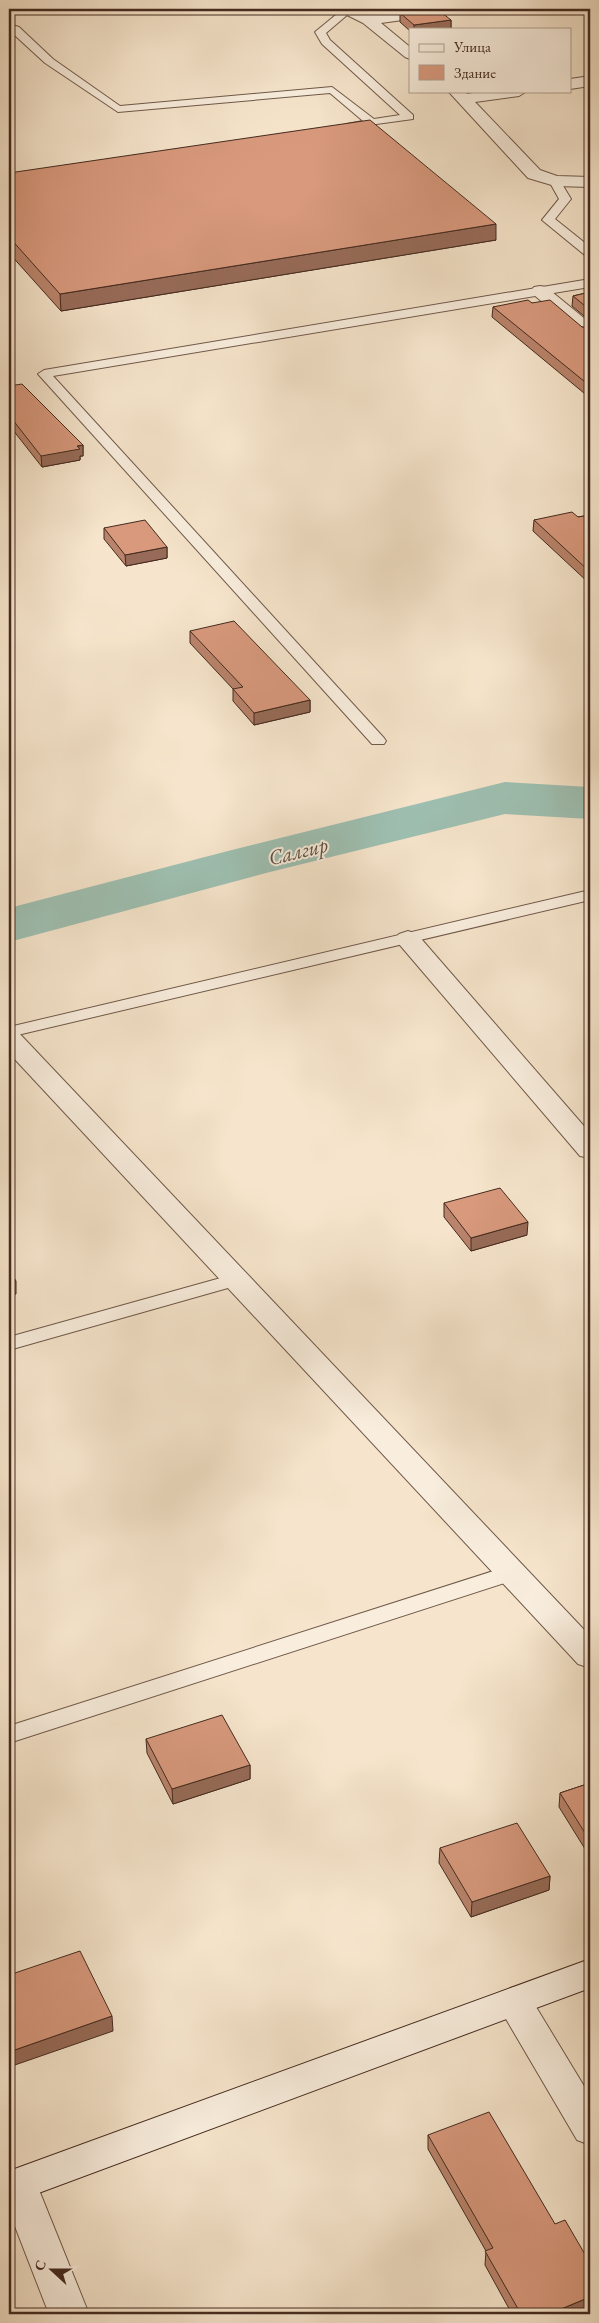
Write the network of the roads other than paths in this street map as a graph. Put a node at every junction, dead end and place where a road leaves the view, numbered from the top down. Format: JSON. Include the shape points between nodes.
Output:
{"nodes":[{"id":1,"x":347,"y":9,"type":"edge"},
{"id":2,"x":454,"y":9,"type":"edge"},
{"id":3,"x":368,"y":20,"type":"junction"},
{"id":4,"x":9,"y":27,"type":"edge"},
{"id":5,"x":409,"y":53,"type":"edge"},
{"id":6,"x":590,"y":81,"type":"edge"},
{"id":7,"x":572,"y":84,"type":"edge"},
{"id":8,"x":504,"y":92,"type":"edge"},
{"id":9,"x":461,"y":95,"type":"edge"},
{"id":10,"x":372,"y":123,"type":"junction"},
{"id":11,"x":339,"y":128,"type":"edge"},
{"id":12,"x":554,"y":181,"type":"junction"},
{"id":13,"x":590,"y":182,"type":"edge"},
{"id":14,"x":590,"y":253,"type":"edge"},
{"id":15,"x":590,"y":283,"type":"edge"},
{"id":16,"x":540,"y":291,"type":"junction"},
{"id":17,"x":590,"y":332,"type":"edge"},
{"id":18,"x":378,"y":741,"type":"dead end"},
{"id":19,"x":590,"y":895,"type":"edge"},
{"id":20,"x":408,"y":939,"type":"junction"},
{"id":21,"x":9,"y":1032,"type":"edge"},
{"id":22,"x":9,"y":1038,"type":"edge"},
{"id":23,"x":590,"y":1150,"type":"edge"},
{"id":24,"x":235,"y":1280,"type":"junction"},
{"id":25,"x":9,"y":1344,"type":"edge"},
{"id":26,"x":512,"y":1573,"type":"junction"},
{"id":27,"x":590,"y":1656,"type":"edge"},
{"id":28,"x":9,"y":1735,"type":"edge"},
{"id":29,"x":590,"y":1973,"type":"edge"},
{"id":30,"x":514,"y":2002,"type":"junction"},
{"id":31,"x":590,"y":2129,"type":"edge"},
{"id":32,"x":13,"y":2187,"type":"edge"},
{"id":33,"x":69,"y":2314,"type":"edge"}],
"edges":[{"from":1,"to":3,"type":"street"},
{"from":1,"to":10,"type":"lane","via":[[320,32],[326,42],[409,118]]},
{"from":2,"to":3,"type":"street"},
{"from":3,"to":5,"type":"street"},
{"from":4,"to":10,"type":"lane","via":[[49,61],[118,109],[332,90]]},
{"from":6,"to":7,"type":"street"},
{"from":8,"to":9,"type":"street"},
{"from":9,"to":12,"type":"street","via":[[534,174]]},
{"from":10,"to":11,"type":"lane"},
{"from":12,"to":13,"type":"street"},
{"from":12,"to":14,"type":"lane","via":[[565,199],[548,220]]},
{"from":15,"to":16,"type":"lane"},
{"from":16,"to":17,"type":"street"},
{"from":16,"to":18,"type":"lane","via":[[44,374]]},
{"from":19,"to":20,"type":"lane"},
{"from":20,"to":21,"type":"lane"},
{"from":20,"to":23,"type":"street"},
{"from":22,"to":24,"type":"street"},
{"from":24,"to":25,"type":"lane"},
{"from":24,"to":26,"type":"street"},
{"from":26,"to":27,"type":"street"},
{"from":26,"to":28,"type":"lane"},
{"from":29,"to":30,"type":"street"},
{"from":30,"to":31,"type":"street"},
{"from":30,"to":32,"type":"street"},
{"from":32,"to":33,"type":"street"}]}
